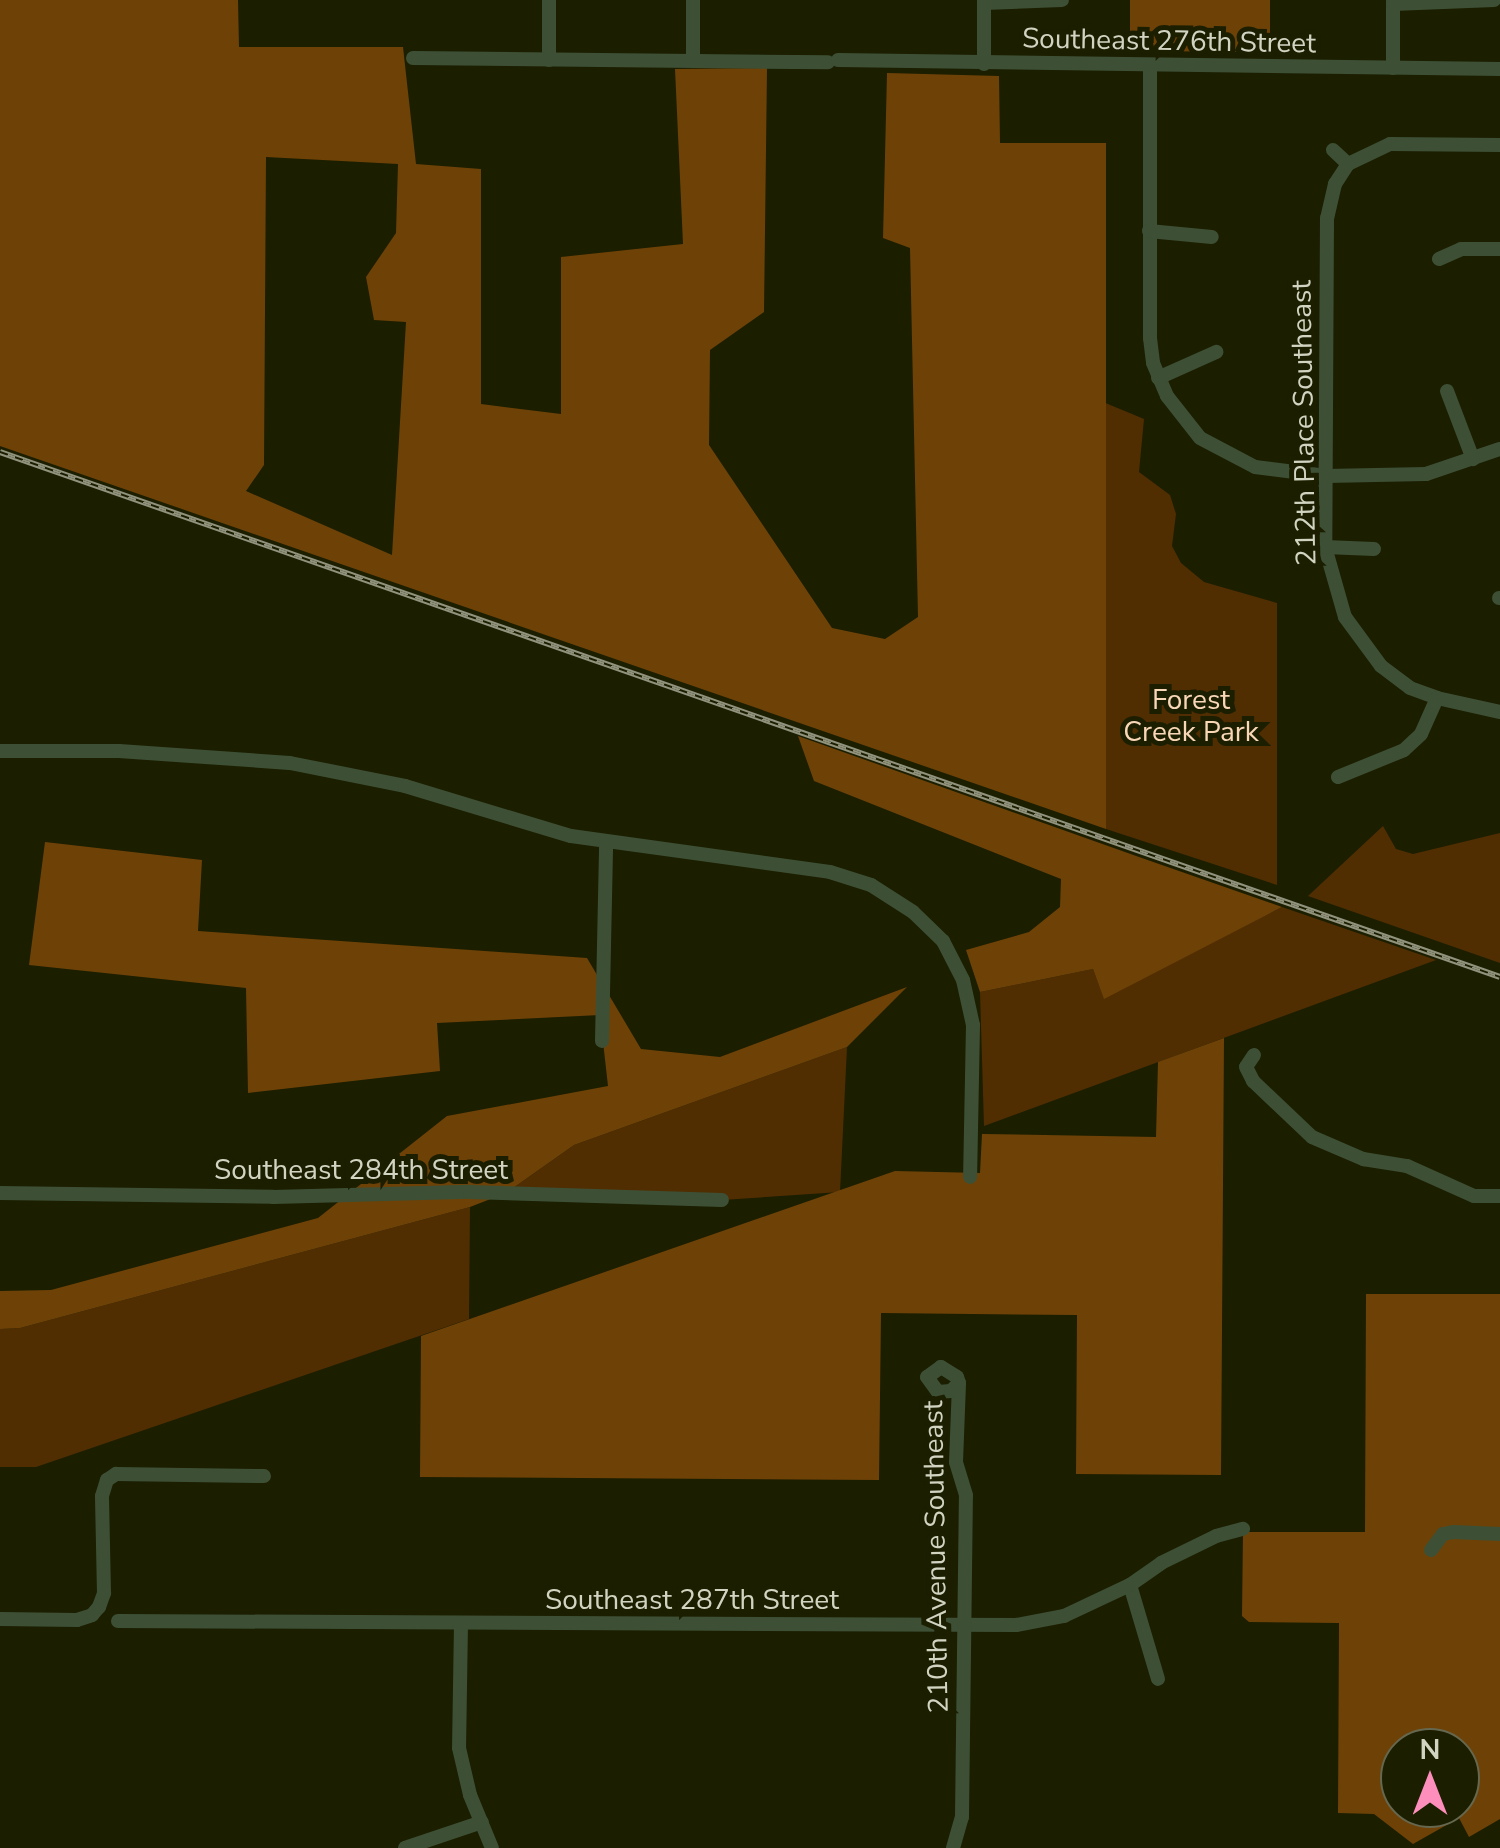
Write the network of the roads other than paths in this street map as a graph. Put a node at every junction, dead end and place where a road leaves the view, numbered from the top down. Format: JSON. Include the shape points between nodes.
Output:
{"nodes":[{"id":1,"x":548,"y":0,"type":"edge"},
{"id":2,"x":693,"y":0,"type":"edge"},
{"id":3,"x":1062,"y":0,"type":"edge"},
{"id":4,"x":1494,"y":0,"type":"edge"},
{"id":5,"x":984,"y":1,"type":"edge"},
{"id":6,"x":1393,"y":2,"type":"edge"},
{"id":7,"x":413,"y":58,"type":"dead end"},
{"id":8,"x":548,"y":60,"type":"junction"},
{"id":9,"x":693,"y":61,"type":"junction"},
{"id":10,"x":984,"y":64,"type":"junction"},
{"id":11,"x":1150,"y":66,"type":"junction"},
{"id":12,"x":1393,"y":68,"type":"junction"},
{"id":13,"x":1500,"y":70,"type":"edge"},
{"id":14,"x":1500,"y":145,"type":"edge"},
{"id":15,"x":1334,"y":150,"type":"dead end"},
{"id":16,"x":1348,"y":164,"type":"junction"},
{"id":17,"x":1149,"y":231,"type":"junction"},
{"id":18,"x":1212,"y":237,"type":"dead end"},
{"id":19,"x":1500,"y":250,"type":"edge"},
{"id":20,"x":1440,"y":260,"type":"dead end"},
{"id":21,"x":1216,"y":352,"type":"dead end"},
{"id":22,"x":1158,"y":378,"type":"junction"},
{"id":23,"x":1447,"y":391,"type":"dead end"},
{"id":24,"x":1500,"y":450,"type":"edge"},
{"id":25,"x":1473,"y":460,"type":"junction"},
{"id":26,"x":1326,"y":476,"type":"junction"},
{"id":27,"x":1326,"y":547,"type":"junction"},
{"id":28,"x":1374,"y":549,"type":"dead end"},
{"id":29,"x":1437,"y":698,"type":"junction"},
{"id":30,"x":1500,"y":712,"type":"edge"},
{"id":31,"x":0,"y":750,"type":"edge"},
{"id":32,"x":1338,"y":777,"type":"dead end"},
{"id":33,"x":606,"y":842,"type":"junction"},
{"id":34,"x":602,"y":1041,"type":"dead end"},
{"id":35,"x":1254,"y":1055,"type":"dead end"},
{"id":36,"x":970,"y":1177,"type":"dead end"},
{"id":37,"x":0,"y":1193,"type":"edge"},
{"id":38,"x":1500,"y":1196,"type":"edge"},
{"id":39,"x":722,"y":1200,"type":"dead end"},
{"id":40,"x":959,"y":1383,"type":"dead end"},
{"id":41,"x":264,"y":1476,"type":"dead end"},
{"id":42,"x":1243,"y":1528,"type":"dead end"},
{"id":43,"x":1500,"y":1534,"type":"edge"},
{"id":44,"x":1431,"y":1550,"type":"dead end"},
{"id":45,"x":1130,"y":1585,"type":"junction"},
{"id":46,"x":0,"y":1620,"type":"edge"},
{"id":47,"x":118,"y":1621,"type":"dead end"},
{"id":48,"x":461,"y":1624,"type":"junction"},
{"id":49,"x":967,"y":1626,"type":"junction"},
{"id":50,"x":1158,"y":1679,"type":"dead end"},
{"id":51,"x":482,"y":1822,"type":"junction"},
{"id":52,"x":406,"y":1848,"type":"edge"},
{"id":53,"x":492,"y":1848,"type":"edge"},
{"id":54,"x":953,"y":1848,"type":"edge"}],
"edges":[{"from":1,"to":8,"type":"street"},
{"from":2,"to":9,"type":"street"},
{"from":3,"to":5,"type":"street"},
{"from":4,"to":6,"type":"street"},
{"from":5,"to":10,"type":"street"},
{"from":6,"to":12,"type":"street"},
{"from":7,"to":8,"type":"street","name":"Southeast 276th Street"},
{"from":8,"to":9,"type":"street","name":"Southeast 276th Street"},
{"from":9,"to":10,"type":"street","name":"Southeast 276th Street"},
{"from":10,"to":11,"type":"street","name":"Southeast 276th Street"},
{"from":11,"to":12,"type":"street","name":"Southeast 276th Street"},
{"from":11,"to":17,"type":"street"},
{"from":12,"to":13,"type":"street","name":"Southeast 276th Street"},
{"from":14,"to":16,"type":"street","via":[[1390,144]]},
{"from":15,"to":16,"type":"street"},
{"from":16,"to":26,"type":"street","name":"212th Place Southeast","via":[[1327,218]]},
{"from":17,"to":18,"type":"street"},
{"from":17,"to":22,"type":"street","via":[[1150,338]]},
{"from":19,"to":20,"type":"street","via":[[1462,250]]},
{"from":21,"to":22,"type":"street"},
{"from":22,"to":26,"type":"street","via":[[1180,415],[1220,452],[1272,472]]},
{"from":23,"to":25,"type":"street"},
{"from":24,"to":25,"type":"street"},
{"from":25,"to":26,"type":"street","via":[[1406,477]]},
{"from":26,"to":27,"type":"street","name":"212th Place Southeast"},
{"from":27,"to":28,"type":"street"},
{"from":27,"to":29,"type":"street","name":"212th Place Southeast","via":[[1336,597],[1367,651],[1410,688]]},
{"from":29,"to":30,"type":"street","name":"212th Place Southeast"},
{"from":29,"to":32,"type":"street","via":[[1418,740]]},
{"from":31,"to":33,"type":"street","via":[[290,763],[398,784]]},
{"from":33,"to":34,"type":"street"},
{"from":33,"to":36,"type":"street","via":[[830,872],[898,900],[943,941],[971,1010]]},
{"from":35,"to":38,"type":"street","via":[[1246,1067],[1253,1081],[1312,1137],[1363,1159],[1407,1166],[1474,1196]]},
{"from":37,"to":39,"type":"street","name":"Southeast 284th Street","via":[[474,1192]]},
{"from":40,"to":49,"type":"street","name":"210th Avenue Southeast","via":[[956,1462],[966,1496]]},
{"from":41,"to":46,"type":"street","via":[[116,1474],[102,1496],[104,1592],[92,1616]]},
{"from":42,"to":45,"type":"street","name":"Southeast 287th Street","via":[[1161,1563]]},
{"from":43,"to":44,"type":"street","via":[[1443,1534]]},
{"from":45,"to":49,"type":"street","name":"Southeast 287th Street","via":[[1064,1616]]},
{"from":45,"to":50,"type":"street"},
{"from":47,"to":48,"type":"street","name":"Southeast 287th Street"},
{"from":48,"to":49,"type":"street","name":"Southeast 287th Street"},
{"from":48,"to":51,"type":"street","via":[[459,1748]]},
{"from":49,"to":54,"type":"street","name":"210th Avenue Southeast","via":[[962,1818]]},
{"from":51,"to":52,"type":"street"},
{"from":51,"to":53,"type":"street"}]}
